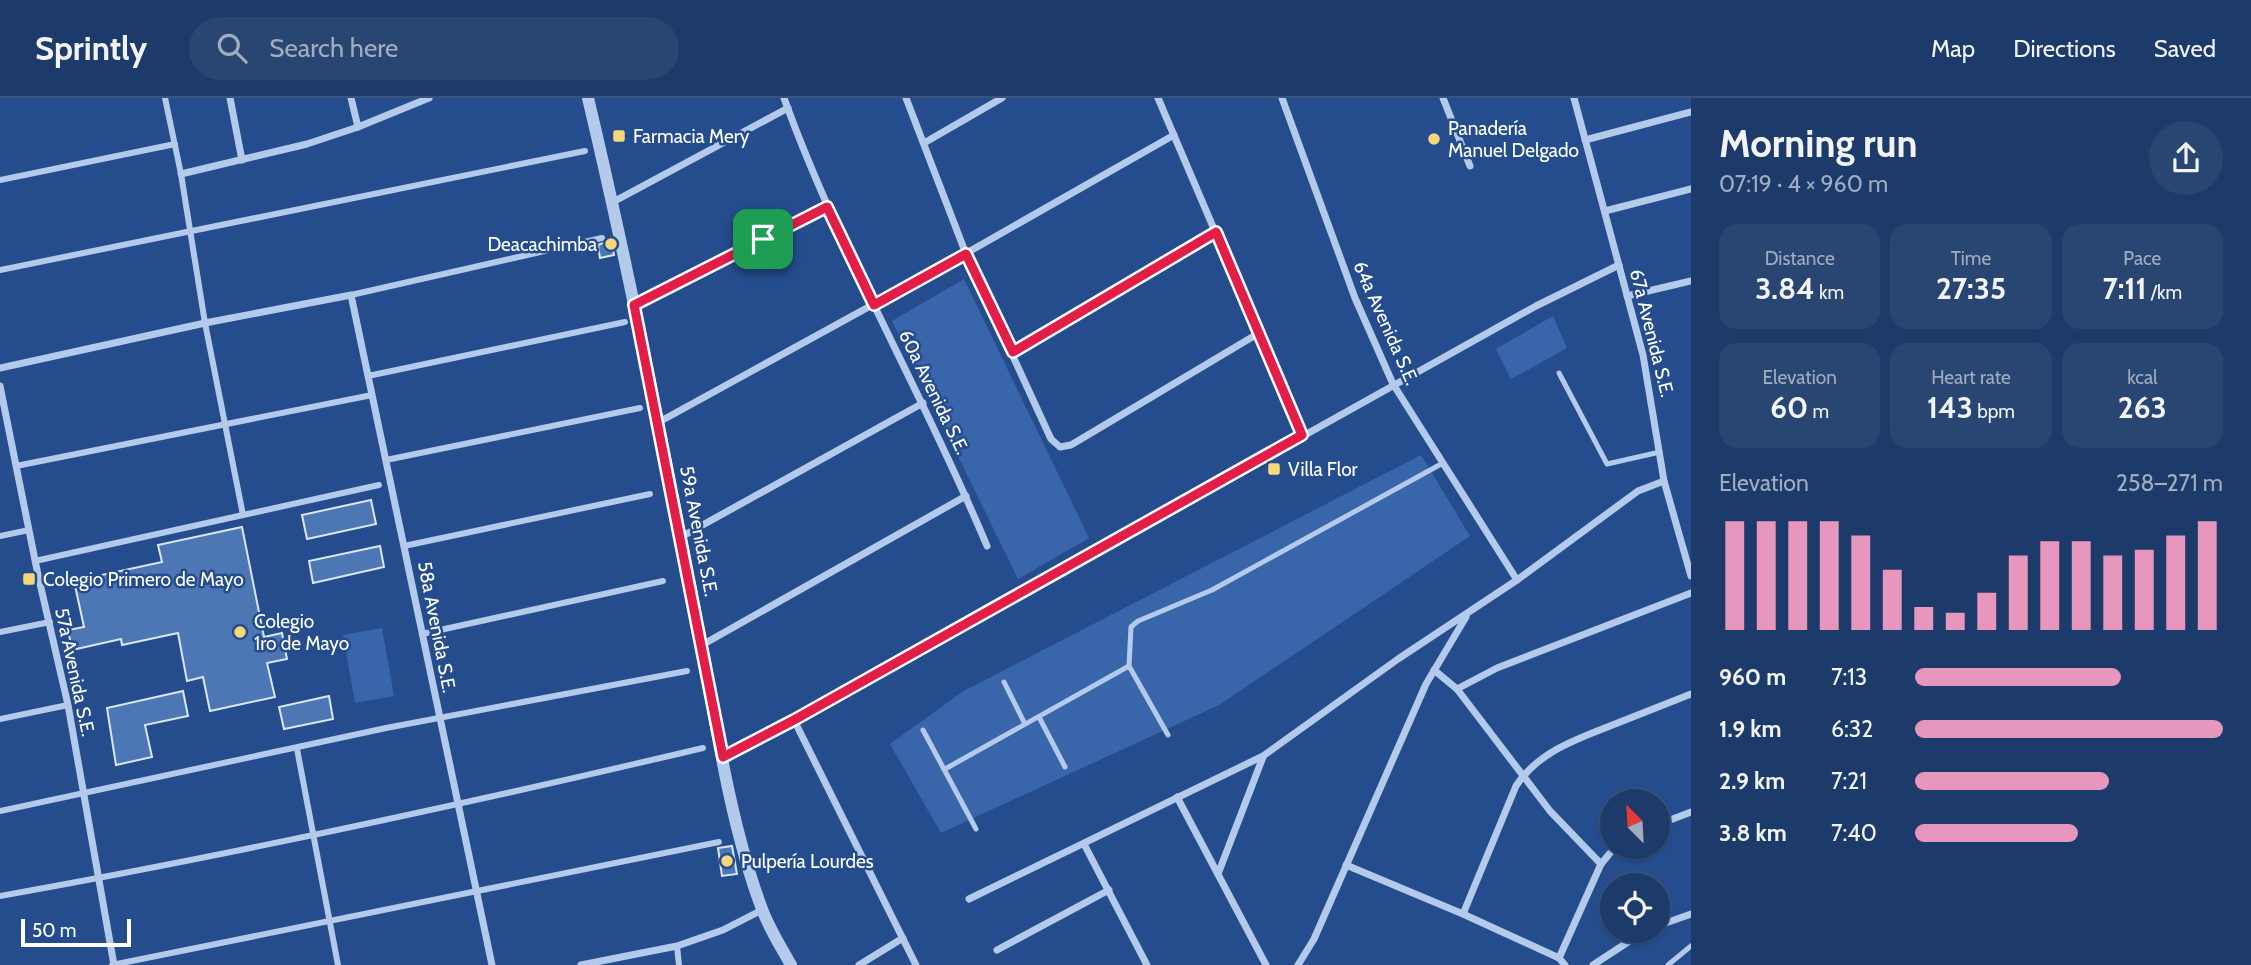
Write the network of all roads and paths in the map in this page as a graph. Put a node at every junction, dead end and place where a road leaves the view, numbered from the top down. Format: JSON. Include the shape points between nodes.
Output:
{"nodes":[{"id":1,"x":165,"y":98,"type":"edge"},
{"id":2,"x":230,"y":98,"type":"edge"},
{"id":3,"x":351,"y":98,"type":"edge"},
{"id":4,"x":429,"y":98,"type":"edge"},
{"id":5,"x":588,"y":98,"type":"edge"},
{"id":6,"x":784,"y":98,"type":"edge"},
{"id":7,"x":906,"y":98,"type":"edge"},
{"id":8,"x":1002,"y":98,"type":"edge"},
{"id":9,"x":1158,"y":98,"type":"edge"},
{"id":10,"x":1282,"y":98,"type":"edge"},
{"id":11,"x":1443,"y":98,"type":"edge"},
{"id":12,"x":1574,"y":98,"type":"edge"},
{"id":13,"x":788,"y":108,"type":"junction"},
{"id":14,"x":1691,"y":112,"type":"edge"},
{"id":15,"x":358,"y":127,"type":"junction"},
{"id":16,"x":1174,"y":135,"type":"junction"},
{"id":17,"x":1585,"y":139,"type":"junction"},
{"id":18,"x":924,"y":143,"type":"junction"},
{"id":19,"x":175,"y":144,"type":"junction"},
{"id":20,"x":585,"y":151,"type":"dead end"},
{"id":21,"x":242,"y":160,"type":"junction"},
{"id":22,"x":1470,"y":166,"type":"dead end"},
{"id":23,"x":181,"y":174,"type":"junction"},
{"id":24,"x":0,"y":180,"type":"edge"},
{"id":25,"x":1691,"y":189,"type":"edge"},
{"id":26,"x":613,"y":202,"type":"junction"},
{"id":27,"x":827,"y":207,"type":"junction"},
{"id":28,"x":1605,"y":211,"type":"junction"},
{"id":29,"x":190,"y":231,"type":"junction"},
{"id":30,"x":1216,"y":232,"type":"junction"},
{"id":31,"x":602,"y":238,"type":"dead end"},
{"id":32,"x":966,"y":254,"type":"junction"},
{"id":33,"x":1619,"y":265,"type":"junction"},
{"id":34,"x":0,"y":270,"type":"edge"},
{"id":35,"x":1691,"y":281,"type":"edge"},
{"id":36,"x":351,"y":295,"type":"junction"},
{"id":37,"x":1628,"y":296,"type":"junction"},
{"id":38,"x":634,"y":305,"type":"junction"},
{"id":39,"x":874,"y":305,"type":"junction"},
{"id":40,"x":625,"y":322,"type":"dead end"},
{"id":41,"x":205,"y":323,"type":"junction"},
{"id":42,"x":1259,"y":334,"type":"junction"},
{"id":43,"x":1013,"y":352,"type":"junction"},
{"id":44,"x":0,"y":368,"type":"edge"},
{"id":45,"x":1559,"y":373,"type":"dead end"},
{"id":46,"x":368,"y":376,"type":"junction"},
{"id":47,"x":1393,"y":384,"type":"junction"},
{"id":48,"x":0,"y":386,"type":"edge"},
{"id":49,"x":372,"y":395,"type":"junction"},
{"id":50,"x":923,"y":403,"type":"junction"},
{"id":51,"x":640,"y":408,"type":"dead end"},
{"id":52,"x":659,"y":422,"type":"junction"},
{"id":53,"x":225,"y":424,"type":"junction"},
{"id":54,"x":1302,"y":435,"type":"junction"},
{"id":55,"x":1660,"y":452,"type":"junction"},
{"id":56,"x":386,"y":460,"type":"junction"},
{"id":57,"x":1443,"y":463,"type":"junction"},
{"id":58,"x":16,"y":466,"type":"junction"},
{"id":59,"x":1664,"y":481,"type":"junction"},
{"id":60,"x":379,"y":485,"type":"dead end"},
{"id":61,"x":650,"y":494,"type":"dead end"},
{"id":62,"x":966,"y":496,"type":"junction"},
{"id":63,"x":243,"y":515,"type":"junction"},
{"id":64,"x":29,"y":530,"type":"junction"},
{"id":65,"x":0,"y":536,"type":"edge"},
{"id":66,"x":681,"y":537,"type":"junction"},
{"id":67,"x":404,"y":546,"type":"junction"},
{"id":68,"x":987,"y":546,"type":"dead end"},
{"id":69,"x":35,"y":561,"type":"junction"},
{"id":70,"x":1691,"y":576,"type":"edge"},
{"id":71,"x":1517,"y":580,"type":"junction"},
{"id":72,"x":663,"y":581,"type":"dead end"},
{"id":73,"x":1691,"y":593,"type":"edge"},
{"id":74,"x":1468,"y":613,"type":"junction"},
{"id":75,"x":50,"y":622,"type":"junction"},
{"id":76,"x":0,"y":632,"type":"edge"},
{"id":77,"x":422,"y":634,"type":"junction"},
{"id":78,"x":702,"y":645,"type":"junction"},
{"id":79,"x":1129,"y":666,"type":"junction"},
{"id":80,"x":1434,"y":670,"type":"junction"},
{"id":81,"x":687,"y":671,"type":"dead end"},
{"id":82,"x":1004,"y":682,"type":"dead end"},
{"id":83,"x":1457,"y":689,"type":"junction"},
{"id":84,"x":1691,"y":694,"type":"edge"},
{"id":85,"x":68,"y":705,"type":"junction"},
{"id":86,"x":1039,"y":717,"type":"junction"},
{"id":87,"x":0,"y":719,"type":"edge"},
{"id":88,"x":439,"y":719,"type":"junction"},
{"id":89,"x":794,"y":720,"type":"junction"},
{"id":90,"x":1025,"y":724,"type":"junction"},
{"id":91,"x":923,"y":730,"type":"dead end"},
{"id":92,"x":1168,"y":735,"type":"dead end"},
{"id":93,"x":703,"y":748,"type":"dead end"},
{"id":94,"x":297,"y":749,"type":"junction"},
{"id":95,"x":1263,"y":756,"type":"junction"},
{"id":96,"x":723,"y":757,"type":"junction"},
{"id":97,"x":1065,"y":767,"type":"dead end"},
{"id":98,"x":945,"y":769,"type":"junction"},
{"id":99,"x":1523,"y":776,"type":"junction"},
{"id":100,"x":83,"y":792,"type":"junction"},
{"id":101,"x":1177,"y":797,"type":"junction"},
{"id":102,"x":458,"y":806,"type":"junction"},
{"id":103,"x":0,"y":811,"type":"edge"},
{"id":104,"x":1691,"y":813,"type":"edge"},
{"id":105,"x":1670,"y":820,"type":"edge"},
{"id":106,"x":976,"y":829,"type":"dead end"},
{"id":107,"x":314,"y":835,"type":"junction"},
{"id":108,"x":719,"y":842,"type":"dead end"},
{"id":109,"x":1084,"y":844,"type":"junction"},
{"id":110,"x":1605,"y":859,"type":"edge"},
{"id":111,"x":1601,"y":864,"type":"junction"},
{"id":112,"x":1346,"y":865,"type":"junction"},
{"id":113,"x":1218,"y":874,"type":"junction"},
{"id":114,"x":99,"y":879,"type":"junction"},
{"id":115,"x":1109,"y":890,"type":"junction"},
{"id":116,"x":477,"y":893,"type":"junction"},
{"id":117,"x":0,"y":896,"type":"edge"},
{"id":118,"x":969,"y":899,"type":"dead end"},
{"id":119,"x":762,"y":910,"type":"junction"},
{"id":120,"x":1463,"y":914,"type":"junction"},
{"id":121,"x":1691,"y":914,"type":"edge"},
{"id":122,"x":331,"y":921,"type":"junction"},
{"id":123,"x":1670,"y":921,"type":"edge"},
{"id":124,"x":903,"y":938,"type":"junction"},
{"id":125,"x":1627,"y":943,"type":"edge"},
{"id":126,"x":677,"y":946,"type":"junction"},
{"id":127,"x":1691,"y":946,"type":"edge"},
{"id":128,"x":997,"y":950,"type":"dead end"},
{"id":129,"x":1559,"y":957,"type":"junction"},
{"id":130,"x":114,"y":965,"type":"edge"},
{"id":131,"x":338,"y":965,"type":"edge"},
{"id":132,"x":492,"y":965,"type":"edge"},
{"id":133,"x":581,"y":965,"type":"edge"},
{"id":134,"x":679,"y":965,"type":"edge"},
{"id":135,"x":791,"y":965,"type":"edge"},
{"id":136,"x":859,"y":965,"type":"edge"},
{"id":137,"x":916,"y":965,"type":"edge"},
{"id":138,"x":1147,"y":965,"type":"edge"},
{"id":139,"x":1266,"y":965,"type":"edge"},
{"id":140,"x":1298,"y":965,"type":"edge"},
{"id":141,"x":1564,"y":965,"type":"edge"},
{"id":142,"x":1593,"y":965,"type":"edge"},
{"id":143,"x":1668,"y":965,"type":"edge"}],
"edges":[{"from":1,"to":19,"type":"street"},
{"from":2,"to":21,"type":"street"},
{"from":3,"to":15,"type":"street"},
{"from":4,"to":15,"type":"street"},
{"from":5,"to":26,"type":"street","name":"59a Avenida S.E."},
{"from":6,"to":13,"type":"street","name":"60a Avenida S.E."},
{"from":7,"to":18,"type":"street"},
{"from":8,"to":18,"type":"street"},
{"from":9,"to":16,"type":"street"},
{"from":10,"to":47,"type":"street","name":"64a Avenida S.E.","via":[[1355,298]]},
{"from":11,"to":22,"type":"street"},
{"from":12,"to":17,"type":"street","name":"67a Avenida S.E."},
{"from":13,"to":26,"type":"street"},
{"from":13,"to":27,"type":"street","name":"60a Avenida S.E."},
{"from":14,"to":17,"type":"street"},
{"from":15,"to":21,"type":"street"},
{"from":16,"to":30,"type":"street"},
{"from":16,"to":32,"type":"street"},
{"from":17,"to":28,"type":"street","name":"67a Avenida S.E."},
{"from":18,"to":32,"type":"street"},
{"from":19,"to":23,"type":"street"},
{"from":19,"to":24,"type":"street"},
{"from":20,"to":29,"type":"street"},
{"from":21,"to":23,"type":"street"},
{"from":23,"to":29,"type":"street"},
{"from":25,"to":28,"type":"street"},
{"from":26,"to":38,"type":"street","name":"59a Avenida S.E."},
{"from":27,"to":38,"type":"street"},
{"from":27,"to":39,"type":"street","name":"60a Avenida S.E."},
{"from":28,"to":33,"type":"street","name":"67a Avenida S.E."},
{"from":29,"to":34,"type":"street"},
{"from":29,"to":41,"type":"street"},
{"from":30,"to":42,"type":"street"},
{"from":30,"to":43,"type":"street"},
{"from":31,"to":36,"type":"street"},
{"from":32,"to":39,"type":"street"},
{"from":32,"to":43,"type":"street"},
{"from":33,"to":37,"type":"street","name":"67a Avenida S.E."},
{"from":33,"to":47,"type":"street"},
{"from":35,"to":37,"type":"street"},
{"from":36,"to":41,"type":"street"},
{"from":36,"to":46,"type":"street","name":"58a Avenida S.E."},
{"from":37,"to":55,"type":"street","name":"67a Avenida S.E."},
{"from":38,"to":52,"type":"street","name":"59a Avenida S.E."},
{"from":39,"to":50,"type":"street","name":"60a Avenida S.E."},
{"from":39,"to":52,"type":"street"},
{"from":40,"to":46,"type":"street"},
{"from":41,"to":44,"type":"street"},
{"from":41,"to":53,"type":"street"},
{"from":42,"to":43,"type":"street","via":[[1071,445],[1060,447],[1051,439]]},
{"from":42,"to":54,"type":"street"},
{"from":45,"to":55,"type":"lane","via":[[1607,464]]},
{"from":46,"to":49,"type":"street","name":"58a Avenida S.E."},
{"from":47,"to":54,"type":"street"},
{"from":47,"to":57,"type":"street","name":"64a Avenida S.E."},
{"from":48,"to":58,"type":"street","name":"57a Avenida S.E."},
{"from":49,"to":53,"type":"street"},
{"from":49,"to":56,"type":"street","name":"58a Avenida S.E."},
{"from":50,"to":62,"type":"street","name":"60a Avenida S.E."},
{"from":50,"to":66,"type":"street"},
{"from":51,"to":56,"type":"street"},
{"from":52,"to":66,"type":"street","name":"59a Avenida S.E."},
{"from":53,"to":58,"type":"street"},
{"from":53,"to":63,"type":"street"},
{"from":54,"to":89,"type":"street"},
{"from":55,"to":59,"type":"street","name":"67a Avenida S.E."},
{"from":56,"to":67,"type":"street","name":"58a Avenida S.E."},
{"from":57,"to":71,"type":"street","name":"64a Avenida S.E."},
{"from":57,"to":79,"type":"lane","via":[[1212,590],[1138,621],[1131,627]]},
{"from":58,"to":64,"type":"street","name":"57a Avenida S.E."},
{"from":59,"to":70,"type":"street","name":"67a Avenida S.E."},
{"from":59,"to":71,"type":"street","via":[[1639,491]]},
{"from":60,"to":63,"type":"street"},
{"from":61,"to":67,"type":"street"},
{"from":62,"to":68,"type":"street","name":"60a Avenida S.E."},
{"from":62,"to":78,"type":"street"},
{"from":63,"to":69,"type":"street"},
{"from":64,"to":65,"type":"street"},
{"from":64,"to":69,"type":"street","name":"57a Avenida S.E."},
{"from":66,"to":78,"type":"street","name":"59a Avenida S.E."},
{"from":67,"to":77,"type":"street","name":"58a Avenida S.E."},
{"from":69,"to":75,"type":"street","name":"57a Avenida S.E."},
{"from":71,"to":74,"type":"street"},
{"from":72,"to":77,"type":"street"},
{"from":73,"to":83,"type":"street","via":[[1497,668]]},
{"from":74,"to":80,"type":"street"},
{"from":74,"to":95,"type":"street"},
{"from":75,"to":76,"type":"street"},
{"from":75,"to":85,"type":"street","name":"57a Avenida S.E."},
{"from":77,"to":88,"type":"street","name":"58a Avenida S.E."},
{"from":78,"to":96,"type":"street","name":"59a Avenida S.E."},
{"from":79,"to":86,"type":"lane"},
{"from":79,"to":92,"type":"lane"},
{"from":80,"to":83,"type":"street"},
{"from":80,"to":112,"type":"street"},
{"from":81,"to":88,"type":"street"},
{"from":82,"to":90,"type":"lane"},
{"from":83,"to":99,"type":"street"},
{"from":84,"to":99,"type":"street","via":[[1562,745]]},
{"from":85,"to":87,"type":"street"},
{"from":85,"to":100,"type":"street","name":"57a Avenida S.E."},
{"from":86,"to":90,"type":"lane"},
{"from":86,"to":97,"type":"lane"},
{"from":88,"to":94,"type":"street"},
{"from":88,"to":102,"type":"street","name":"58a Avenida S.E."},
{"from":89,"to":96,"type":"street"},
{"from":89,"to":124,"type":"street"},
{"from":90,"to":98,"type":"lane"},
{"from":91,"to":98,"type":"lane"},
{"from":93,"to":102,"type":"street"},
{"from":94,"to":100,"type":"street"},
{"from":94,"to":107,"type":"street"},
{"from":95,"to":101,"type":"street"},
{"from":95,"to":113,"type":"street"},
{"from":96,"to":119,"type":"street","name":"59a Avenida S.E."},
{"from":98,"to":106,"type":"lane"},
{"from":99,"to":111,"type":"street"},
{"from":99,"to":120,"type":"street"},
{"from":100,"to":103,"type":"street"},
{"from":100,"to":114,"type":"street","name":"57a Avenida S.E."},
{"from":101,"to":109,"type":"street"},
{"from":101,"to":113,"type":"street"},
{"from":102,"to":107,"type":"street"},
{"from":102,"to":116,"type":"street","name":"58a Avenida S.E."},
{"from":104,"to":105,"type":"street"},
{"from":107,"to":114,"type":"street"},
{"from":107,"to":122,"type":"street"},
{"from":108,"to":116,"type":"street"},
{"from":109,"to":115,"type":"street"},
{"from":109,"to":118,"type":"street"},
{"from":110,"to":111,"type":"street"},
{"from":111,"to":129,"type":"street"},
{"from":112,"to":120,"type":"street"},
{"from":112,"to":140,"type":"street"},
{"from":113,"to":139,"type":"street"},
{"from":114,"to":117,"type":"street"},
{"from":114,"to":130,"type":"street","name":"57a Avenida S.E."},
{"from":115,"to":128,"type":"street"},
{"from":115,"to":138,"type":"street"},
{"from":116,"to":122,"type":"street"},
{"from":116,"to":132,"type":"street","name":"58a Avenida S.E."},
{"from":119,"to":126,"type":"street"},
{"from":119,"to":135,"type":"street","name":"59a Avenida S.E."},
{"from":120,"to":129,"type":"street"},
{"from":121,"to":123,"type":"street"},
{"from":122,"to":130,"type":"street"},
{"from":122,"to":131,"type":"street"},
{"from":124,"to":136,"type":"street"},
{"from":124,"to":137,"type":"street"},
{"from":125,"to":142,"type":"street"},
{"from":126,"to":133,"type":"street"},
{"from":126,"to":134,"type":"street"},
{"from":127,"to":143,"type":"lane"},
{"from":129,"to":141,"type":"street"}]}
